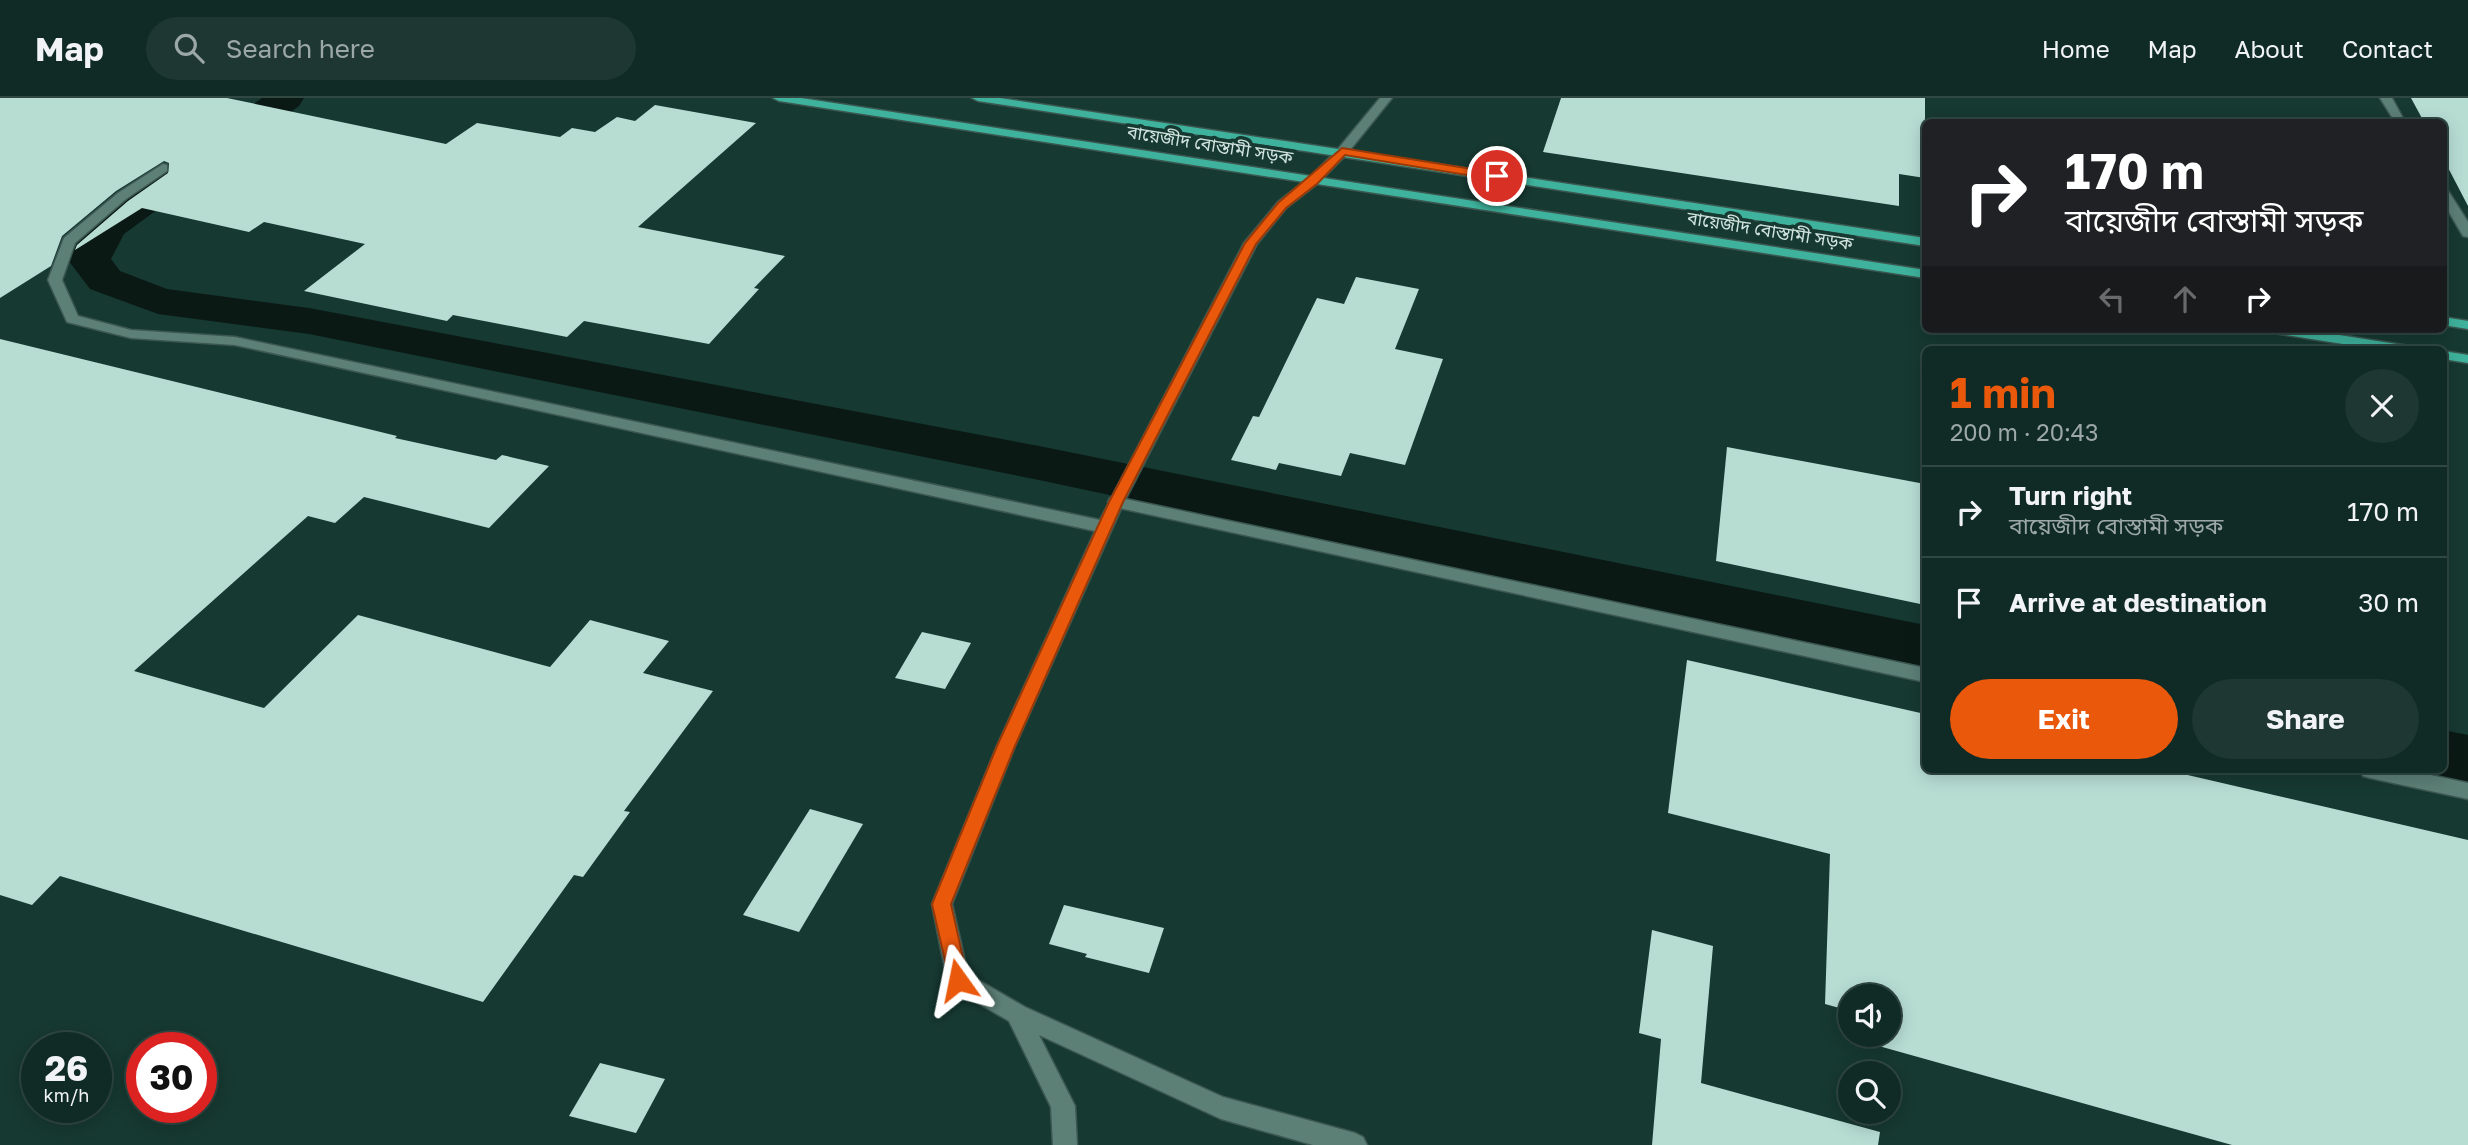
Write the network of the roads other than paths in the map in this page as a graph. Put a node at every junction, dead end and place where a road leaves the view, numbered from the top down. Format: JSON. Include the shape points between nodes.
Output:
{"nodes":[{"id":1,"x":779,"y":98,"type":"edge"},
{"id":2,"x":978,"y":98,"type":"edge"},
{"id":3,"x":1386,"y":98,"type":"edge"},
{"id":4,"x":2386,"y":98,"type":"edge"},
{"id":5,"x":2398,"y":119,"type":"edge"},
{"id":6,"x":1342,"y":152,"type":"junction"},
{"id":7,"x":163,"y":168,"type":"dead end"},
{"id":8,"x":1314,"y":180,"type":"junction"},
{"id":9,"x":2447,"y":199,"type":"edge"},
{"id":10,"x":2468,"y":233,"type":"edge"},
{"id":11,"x":1922,"y":242,"type":"edge"},
{"id":12,"x":1922,"y":274,"type":"edge"},
{"id":13,"x":2447,"y":322,"type":"edge"},
{"id":14,"x":2468,"y":325,"type":"edge"},
{"id":15,"x":2300,"y":333,"type":"edge"},
{"id":16,"x":2383,"y":346,"type":"edge"},
{"id":17,"x":2447,"y":356,"type":"edge"},
{"id":18,"x":2468,"y":359,"type":"edge"},
{"id":19,"x":1116,"y":502,"type":"junction"},
{"id":20,"x":1105,"y":527,"type":"junction"},
{"id":21,"x":1922,"y":674,"type":"edge"},
{"id":22,"x":2384,"y":773,"type":"edge"},
{"id":23,"x":2468,"y":791,"type":"edge"},
{"id":24,"x":1017,"y":1014,"type":"junction"},
{"id":25,"x":1065,"y":1145,"type":"edge"},
{"id":26,"x":1355,"y":1145,"type":"edge"}],
"edges":[{"from":1,"to":8,"type":"main road","name":"বায়েজীদ বোস্তামী সড়ক"},
{"from":2,"to":6,"type":"main road","name":"বায়েজীদ বোস্তামী সড়ক"},
{"from":3,"to":6,"type":"street"},
{"from":4,"to":5,"type":"street"},
{"from":6,"to":8,"type":"street"},
{"from":6,"to":11,"type":"main road","name":"বায়েজীদ বোস্তামী সড়ক"},
{"from":7,"to":20,"type":"street","via":[[69,241],[55,280],[72,319],[131,334],[235,341]]},
{"from":8,"to":12,"type":"main road","name":"বায়েজীদ বোস্তামী সড়ক"},
{"from":8,"to":19,"type":"street","via":[[1282,205],[1251,243]]},
{"from":9,"to":10,"type":"street"},
{"from":13,"to":14,"type":"main road"},
{"from":15,"to":16,"type":"main road"},
{"from":17,"to":18,"type":"main road"},
{"from":19,"to":20,"type":"street"},
{"from":19,"to":21,"type":"street"},
{"from":20,"to":24,"type":"street","via":[[1006,746],[942,904],[958,980]]},
{"from":22,"to":23,"type":"street"},
{"from":24,"to":25,"type":"street","via":[[1063,1106]]},
{"from":24,"to":26,"type":"street","via":[[1221,1108]]}]}
